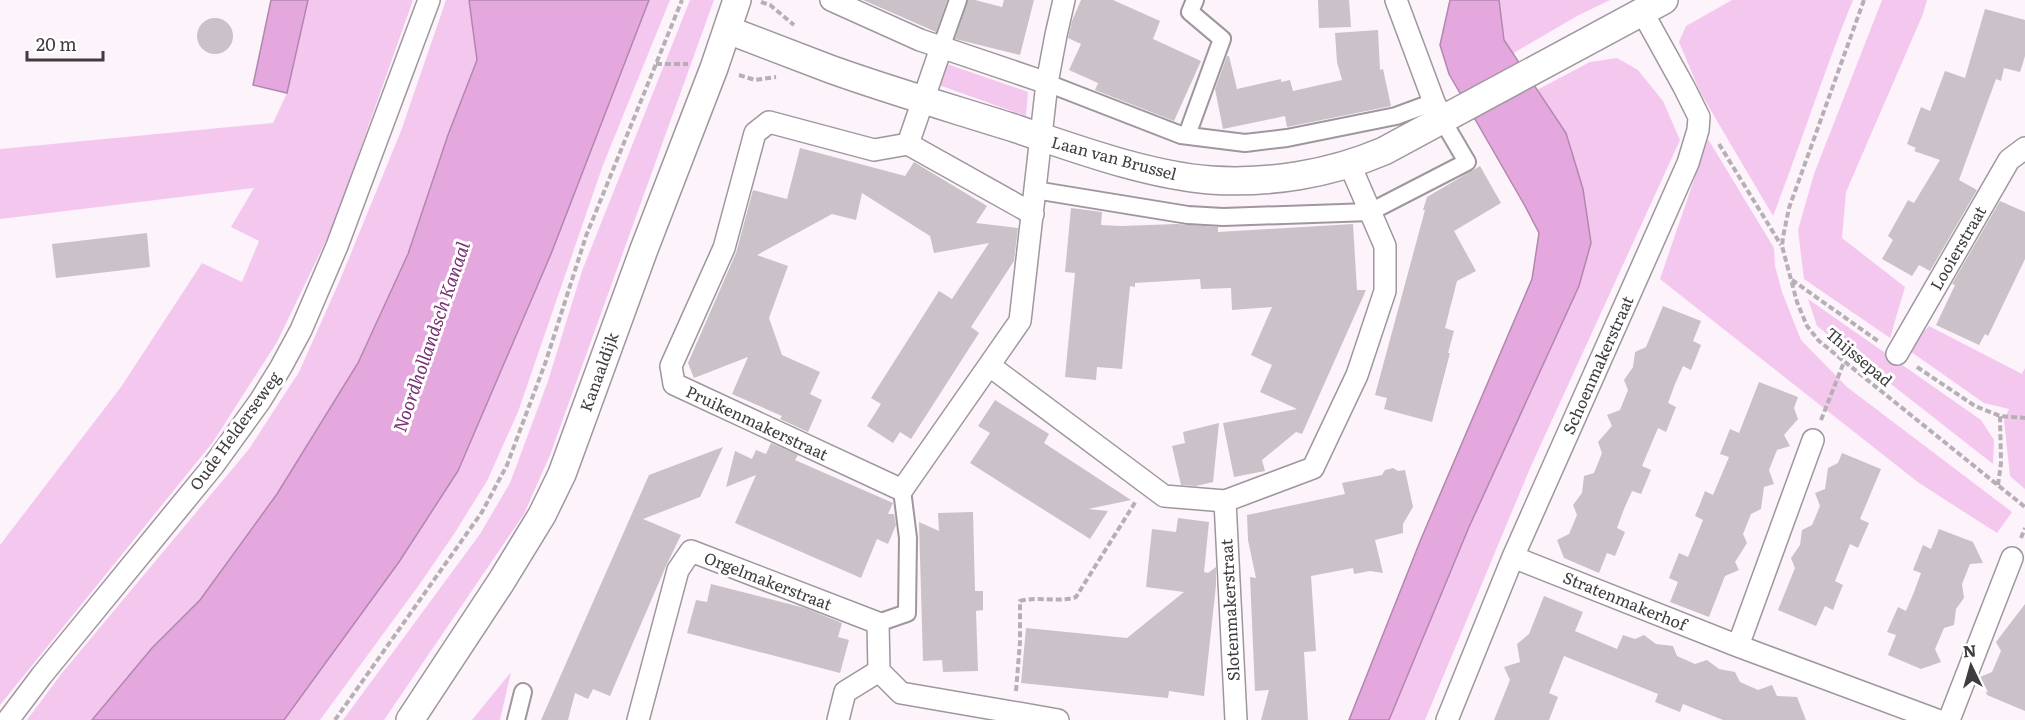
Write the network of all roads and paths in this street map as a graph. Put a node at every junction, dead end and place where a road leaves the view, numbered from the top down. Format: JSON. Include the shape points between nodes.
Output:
{"nodes":[{"id":1,"x":429,"y":0,"type":"edge"},
{"id":2,"x":682,"y":0,"type":"edge"},
{"id":3,"x":737,"y":0,"type":"edge"},
{"id":4,"x":831,"y":0,"type":"edge"},
{"id":5,"x":958,"y":0,"type":"edge"},
{"id":6,"x":1064,"y":0,"type":"edge"},
{"id":7,"x":1195,"y":0,"type":"edge"},
{"id":8,"x":1396,"y":0,"type":"edge"},
{"id":9,"x":1864,"y":0,"type":"edge"},
{"id":10,"x":1654,"y":7,"type":"edge"},
{"id":11,"x":728,"y":30,"type":"junction"},
{"id":12,"x":941,"y":48,"type":"junction"},
{"id":13,"x":656,"y":64,"type":"junction"},
{"id":14,"x":714,"y":68,"type":"junction"},
{"id":15,"x":777,"y":77,"type":"dead end"},
{"id":16,"x":1047,"y":83,"type":"junction"},
{"id":17,"x":923,"y":99,"type":"junction"},
{"id":18,"x":1447,"y":111,"type":"junction"},
{"id":19,"x":1699,"y":117,"type":"junction"},
{"id":20,"x":1187,"y":135,"type":"junction"},
{"id":21,"x":1040,"y":137,"type":"junction"},
{"id":22,"x":908,"y":144,"type":"junction"},
{"id":23,"x":2025,"y":148,"type":"edge"},
{"id":24,"x":1350,"y":165,"type":"junction"},
{"id":25,"x":1035,"y":190,"type":"junction"},
{"id":26,"x":1370,"y":212,"type":"junction"},
{"id":27,"x":1033,"y":214,"type":"junction"},
{"id":28,"x":1782,"y":246,"type":"junction"},
{"id":29,"x":1897,"y":354,"type":"dead end"},
{"id":30,"x":1844,"y":362,"type":"junction"},
{"id":31,"x":990,"y":366,"type":"junction"},
{"id":32,"x":2000,"y":416,"type":"dead end"},
{"id":33,"x":1813,"y":440,"type":"joint"},
{"id":34,"x":1147,"y":483,"type":"junction"},
{"id":35,"x":1998,"y":485,"type":"junction"},
{"id":36,"x":902,"y":490,"type":"junction"},
{"id":37,"x":1225,"y":501,"type":"junction"},
{"id":38,"x":2025,"y":507,"type":"edge"},
{"id":39,"x":1513,"y":557,"type":"junction"},
{"id":40,"x":2012,"y":558,"type":"dead end"},
{"id":41,"x":878,"y":623,"type":"junction"},
{"id":42,"x":1738,"y":646,"type":"junction"},
{"id":43,"x":879,"y":671,"type":"junction"},
{"id":44,"x":523,"y":693,"type":"dead end"},
{"id":45,"x":1014,"y":712,"type":"junction"},
{"id":46,"x":8,"y":720,"type":"edge"},
{"id":47,"x":335,"y":720,"type":"edge"},
{"id":48,"x":410,"y":720,"type":"edge"},
{"id":49,"x":516,"y":720,"type":"edge"},
{"id":50,"x":638,"y":720,"type":"edge"},
{"id":51,"x":838,"y":720,"type":"edge"},
{"id":52,"x":1058,"y":720,"type":"edge"},
{"id":53,"x":1236,"y":720,"type":"edge"},
{"id":54,"x":1447,"y":720,"type":"edge"},
{"id":55,"x":1937,"y":720,"type":"edge"},
{"id":56,"x":1949,"y":720,"type":"edge"}],
"edges":[{"from":1,"to":46,"type":"street","name":"Oude Helderseweg","via":[[338,246],[281,368],[213,466]]},
{"from":2,"to":13,"type":"path"},
{"from":3,"to":11,"type":"street","name":"Kanaaldijk"},
{"from":4,"to":12,"type":"street"},
{"from":5,"to":12,"type":"street"},
{"from":6,"to":16,"type":"street"},
{"from":7,"to":20,"type":"street","via":[[1190,12],[1222,39]]},
{"from":8,"to":18,"type":"street"},
{"from":9,"to":28,"type":"path","name":"Thijssepad","via":[[1790,208]]},
{"from":10,"to":18,"type":"street","name":"Laan van Brussel","via":[[1531,73]]},
{"from":10,"to":19,"type":"street"},
{"from":11,"to":14,"type":"street","name":"Kanaaldijk"},
{"from":11,"to":17,"type":"street","name":"Laan van Brussel"},
{"from":12,"to":16,"type":"street"},
{"from":12,"to":17,"type":"street"},
{"from":13,"to":14,"type":"path"},
{"from":13,"to":47,"type":"path","via":[[586,236],[507,465],[482,512]]},
{"from":14,"to":15,"type":"path","via":[[754,80]]},
{"from":14,"to":48,"type":"street","name":"Kanaaldijk","via":[[552,494],[507,572]]},
{"from":16,"to":20,"type":"street"},
{"from":16,"to":21,"type":"street"},
{"from":17,"to":21,"type":"street","name":"Laan van Brussel"},
{"from":17,"to":22,"type":"street"},
{"from":18,"to":20,"type":"street","via":[[1396,116],[1245,143]]},
{"from":18,"to":24,"type":"street","name":"Laan van Brussel","via":[[1390,148]]},
{"from":18,"to":26,"type":"street","via":[[1467,162]]},
{"from":19,"to":28,"type":"path"},
{"from":19,"to":39,"type":"street","name":"Schoenmakerstraat","via":[[1688,163]]},
{"from":21,"to":24,"type":"street","name":"Laan van Brussel","via":[[1165,174],[1210,180],[1259,180]]},
{"from":21,"to":25,"type":"street"},
{"from":22,"to":27,"type":"street"},
{"from":22,"to":36,"type":"street","name":"Pruikenmakerstraat","via":[[874,150],[769,122],[755,133],[724,248],[671,366],[674,384]]},
{"from":23,"to":29,"type":"street","name":"Looierstraat","via":[[2009,160]]},
{"from":24,"to":26,"type":"street"},
{"from":25,"to":26,"type":"street","via":[[1223,218]]},
{"from":25,"to":27,"type":"street"},
{"from":26,"to":37,"type":"street","via":[[1385,246],[1385,291],[1357,375],[1313,468]]},
{"from":27,"to":31,"type":"street","via":[[1020,321]]},
{"from":28,"to":30,"type":"path","name":"Thijssepad","via":[[1807,326]]},
{"from":30,"to":33,"type":"path"},
{"from":30,"to":35,"type":"path","name":"Thijssepad"},
{"from":31,"to":34,"type":"street"},
{"from":31,"to":36,"type":"street"},
{"from":32,"to":35,"type":"path"},
{"from":33,"to":42,"type":"street"},
{"from":34,"to":37,"type":"street","via":[[1164,496]]},
{"from":34,"to":45,"type":"path","via":[[1076,597],[1065,601],[1020,601]]},
{"from":35,"to":38,"type":"path","name":"Thijssepad"},
{"from":36,"to":41,"type":"street","via":[[908,538],[907,613]]},
{"from":37,"to":53,"type":"street","name":"Slotenmakerstraat"},
{"from":39,"to":42,"type":"street","name":"Stratenmakerhof"},
{"from":39,"to":54,"type":"street","name":"Schoenmakerstraat"},
{"from":40,"to":56,"type":"street"},
{"from":41,"to":43,"type":"street"},
{"from":41,"to":50,"type":"street","name":"Orgelmakerstraat","via":[[691,551],[678,570]]},
{"from":42,"to":55,"type":"street","name":"Stratenmakerhof"},
{"from":43,"to":45,"type":"street","via":[[901,693]]},
{"from":43,"to":51,"type":"street","via":[[845,692]]},
{"from":44,"to":49,"type":"street"},
{"from":45,"to":52,"type":"street"}]}
